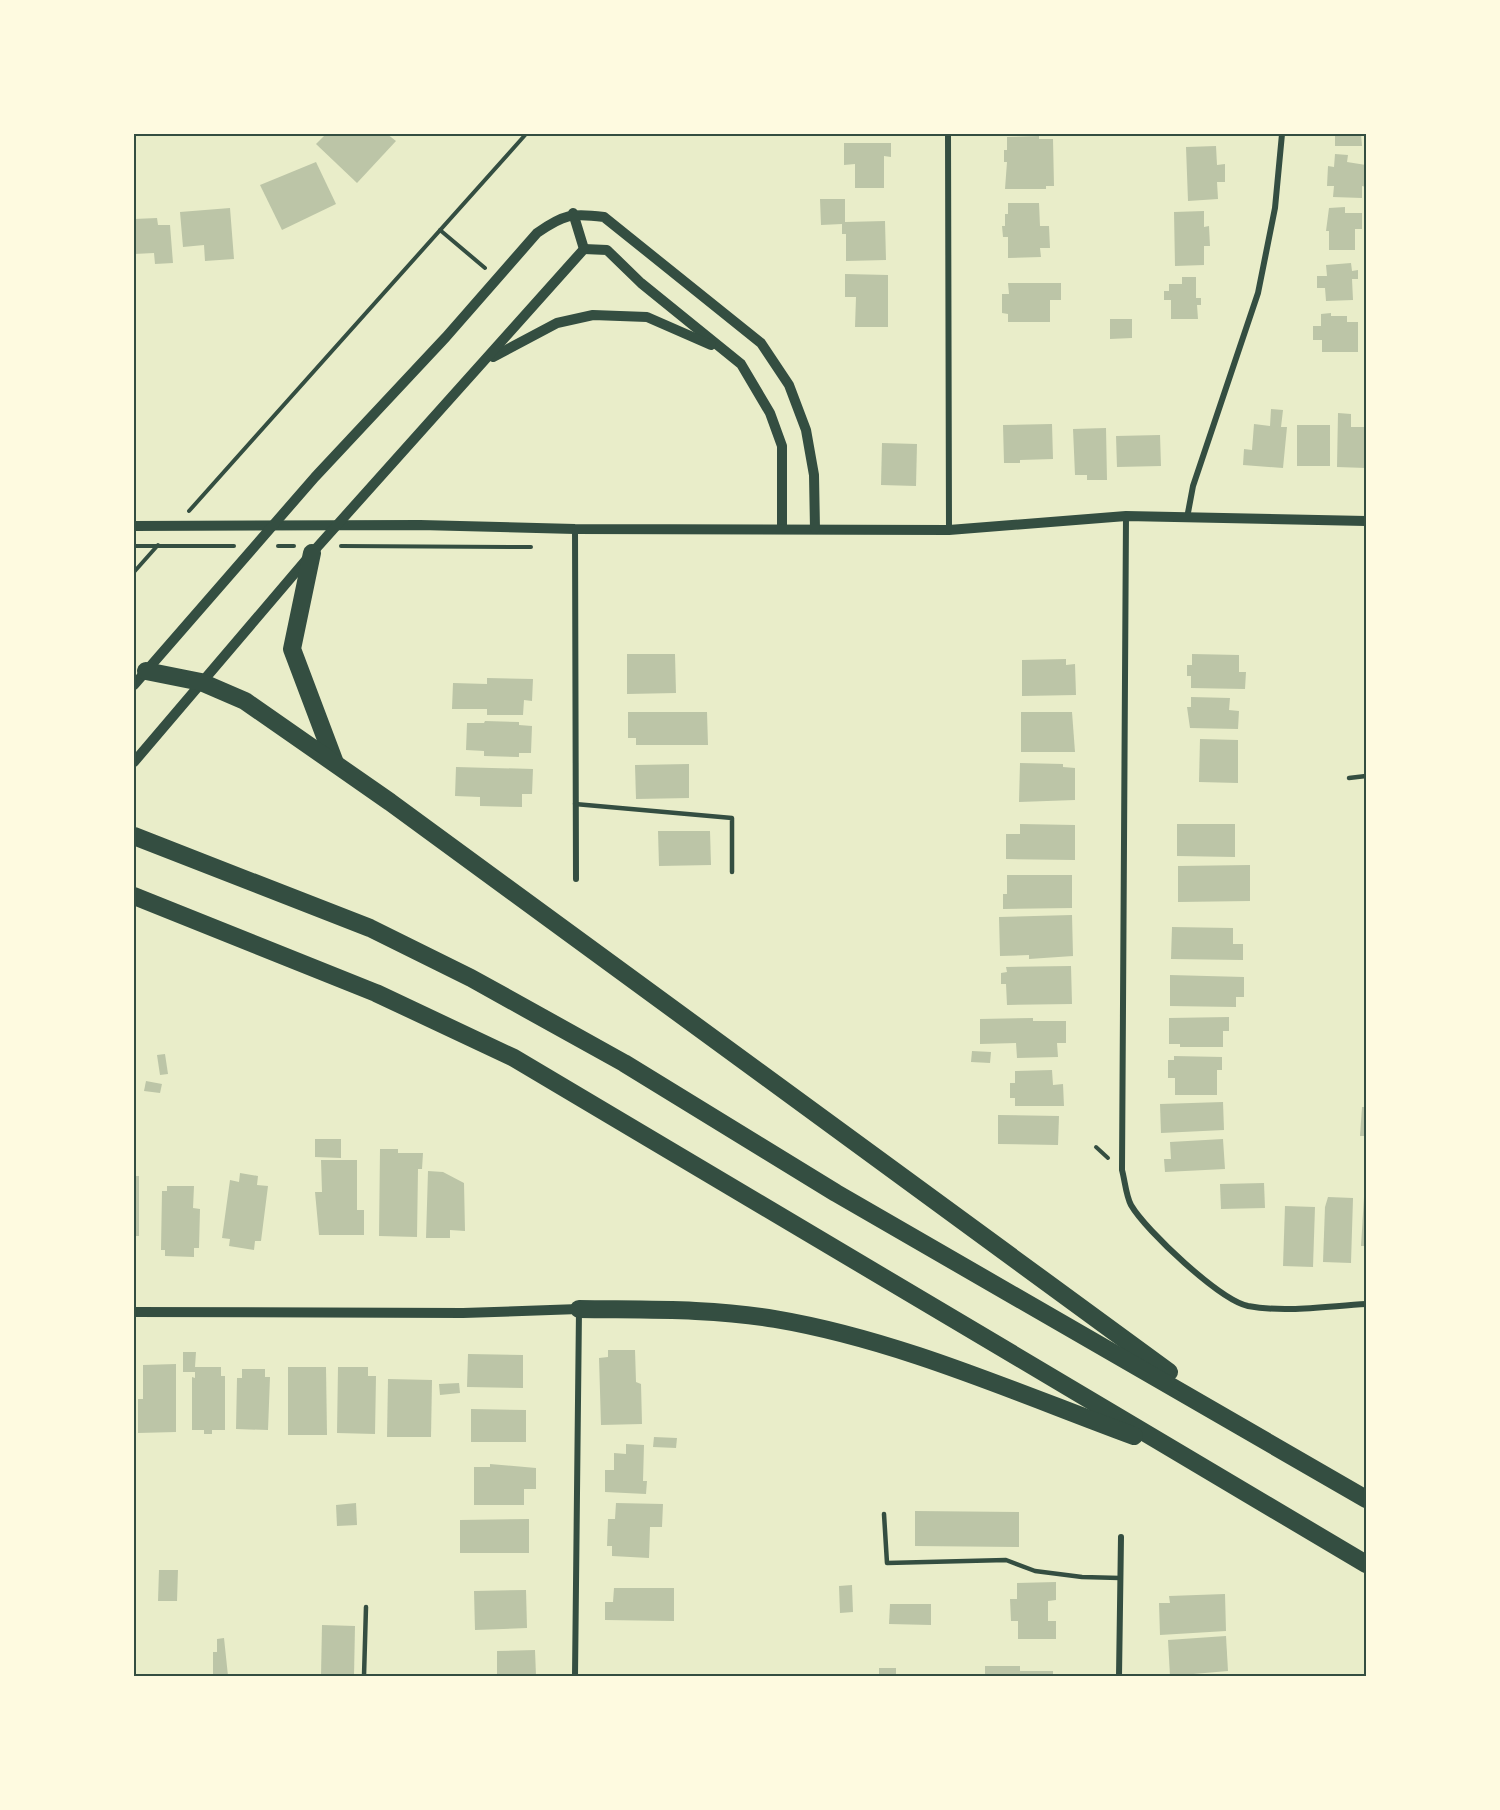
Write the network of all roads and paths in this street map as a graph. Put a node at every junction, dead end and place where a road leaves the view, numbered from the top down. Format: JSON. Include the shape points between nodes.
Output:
{"nodes":[{"id":1,"x":526,"y":134,"type":"edge"},
{"id":2,"x":948,"y":134,"type":"edge"},
{"id":3,"x":1282,"y":134,"type":"edge"},
{"id":4,"x":573,"y":213,"type":"junction"},
{"id":5,"x":440,"y":230,"type":"junction"},
{"id":6,"x":584,"y":249,"type":"junction"},
{"id":7,"x":497,"y":278,"type":"junction"},
{"id":8,"x":720,"y":348,"type":"junction"},
{"id":9,"x":484,"y":361,"type":"junction"},
{"id":10,"x":1126,"y":516,"type":"junction"},
{"id":11,"x":1187,"y":518,"type":"junction"},
{"id":12,"x":181,"y":519,"type":"dead end"},
{"id":13,"x":1366,"y":521,"type":"edge"},
{"id":14,"x":134,"y":526,"type":"edge"},
{"id":15,"x":575,"y":529,"type":"junction"},
{"id":16,"x":782,"y":529,"type":"junction"},
{"id":17,"x":815,"y":530,"type":"junction"},
{"id":18,"x":949,"y":530,"type":"junction"},
{"id":19,"x":165,"y":537,"type":"dead end"},
{"id":20,"x":398,"y":546,"type":"dead end"},
{"id":21,"x":541,"y":547,"type":"dead end"},
{"id":22,"x":312,"y":553,"type":"junction"},
{"id":23,"x":134,"y":572,"type":"edge"},
{"id":24,"x":146,"y":671,"type":"junction"},
{"id":25,"x":201,"y":682,"type":"junction"},
{"id":26,"x":134,"y":685,"type":"edge"},
{"id":27,"x":134,"y":762,"type":"edge"},
{"id":28,"x":334,"y":763,"type":"junction"},
{"id":29,"x":1366,"y":776,"type":"edge"},
{"id":30,"x":1349,"y":778,"type":"dead end"},
{"id":31,"x":575,"y":804,"type":"junction"},
{"id":32,"x":134,"y":836,"type":"edge"},
{"id":33,"x":732,"y":872,"type":"dead end"},
{"id":34,"x":576,"y":879,"type":"dead end"},
{"id":35,"x":134,"y":896,"type":"edge"},
{"id":36,"x":1366,"y":1304,"type":"edge"},
{"id":37,"x":579,"y":1310,"type":"junction"},
{"id":38,"x":134,"y":1312,"type":"edge"},
{"id":39,"x":1240,"y":1425,"type":"junction"},
{"id":40,"x":1179,"y":1453,"type":"junction"},
{"id":41,"x":1366,"y":1499,"type":"edge"},
{"id":42,"x":884,"y":1514,"type":"dead end"},
{"id":43,"x":1121,"y":1537,"type":"dead end"},
{"id":44,"x":1366,"y":1564,"type":"edge"},
{"id":45,"x":1120,"y":1578,"type":"junction"},
{"id":46,"x":366,"y":1607,"type":"dead end"},
{"id":47,"x":364,"y":1677,"type":"edge"},
{"id":48,"x":575,"y":1677,"type":"edge"},
{"id":49,"x":1119,"y":1677,"type":"edge"}],
"edges":[{"from":1,"to":5,"type":"path"},
{"from":2,"to":18,"type":"street"},
{"from":3,"to":11,"type":"street","via":[[1275,208],[1258,293],[1193,486]]},
{"from":4,"to":6,"type":"street"},
{"from":4,"to":7,"type":"street","via":[[537,233]]},
{"from":4,"to":17,"type":"street","via":[[604,217],[761,343],[789,385],[806,430],[814,475]]},
{"from":5,"to":7,"type":"path"},
{"from":5,"to":12,"type":"path"},
{"from":6,"to":8,"type":"street","via":[[607,250]]},
{"from":6,"to":9,"type":"street"},
{"from":7,"to":24,"type":"street","via":[[315,477]]},
{"from":8,"to":9,"type":"street","via":[[647,317],[593,315],[557,323]]},
{"from":8,"to":16,"type":"street","via":[[741,364],[770,413],[782,446]]},
{"from":9,"to":22,"type":"street"},
{"from":10,"to":11,"type":"street"},
{"from":10,"to":18,"type":"street"},
{"from":10,"to":36,"type":"street","via":[[1122,1170],[1130,1204],[1151,1232],[1224,1295],[1244,1305],[1265,1309]]},
{"from":11,"to":13,"type":"street"},
{"from":14,"to":15,"type":"street"},
{"from":15,"to":16,"type":"street"},
{"from":15,"to":31,"type":"street"},
{"from":16,"to":17,"type":"street"},
{"from":17,"to":18,"type":"street"},
{"from":19,"to":23,"type":"path"},
{"from":20,"to":21,"type":"path"},
{"from":22,"to":25,"type":"street"},
{"from":22,"to":28,"type":"highway","via":[[292,649]]},
{"from":24,"to":25,"type":"highway"},
{"from":24,"to":26,"type":"street"},
{"from":25,"to":27,"type":"street"},
{"from":25,"to":28,"type":"highway","via":[[245,701]]},
{"from":28,"to":39,"type":"highway"},
{"from":29,"to":30,"type":"lane"},
{"from":31,"to":33,"type":"lane","via":[[732,818]]},
{"from":31,"to":34,"type":"street"},
{"from":32,"to":39,"type":"highway","via":[[370,928],[471,978],[624,1063],[836,1193]]},
{"from":35,"to":40,"type":"highway","via":[[376,993],[514,1058]]},
{"from":37,"to":38,"type":"street"},
{"from":37,"to":40,"type":"highway","via":[[712,1311],[776,1319],[837,1333],[920,1357]]},
{"from":37,"to":48,"type":"street"},
{"from":39,"to":41,"type":"highway"},
{"from":40,"to":44,"type":"highway"},
{"from":42,"to":45,"type":"lane","via":[[886,1563],[1006,1560],[1035,1571]]},
{"from":43,"to":45,"type":"street"},
{"from":45,"to":49,"type":"street"},
{"from":46,"to":47,"type":"lane"}]}
